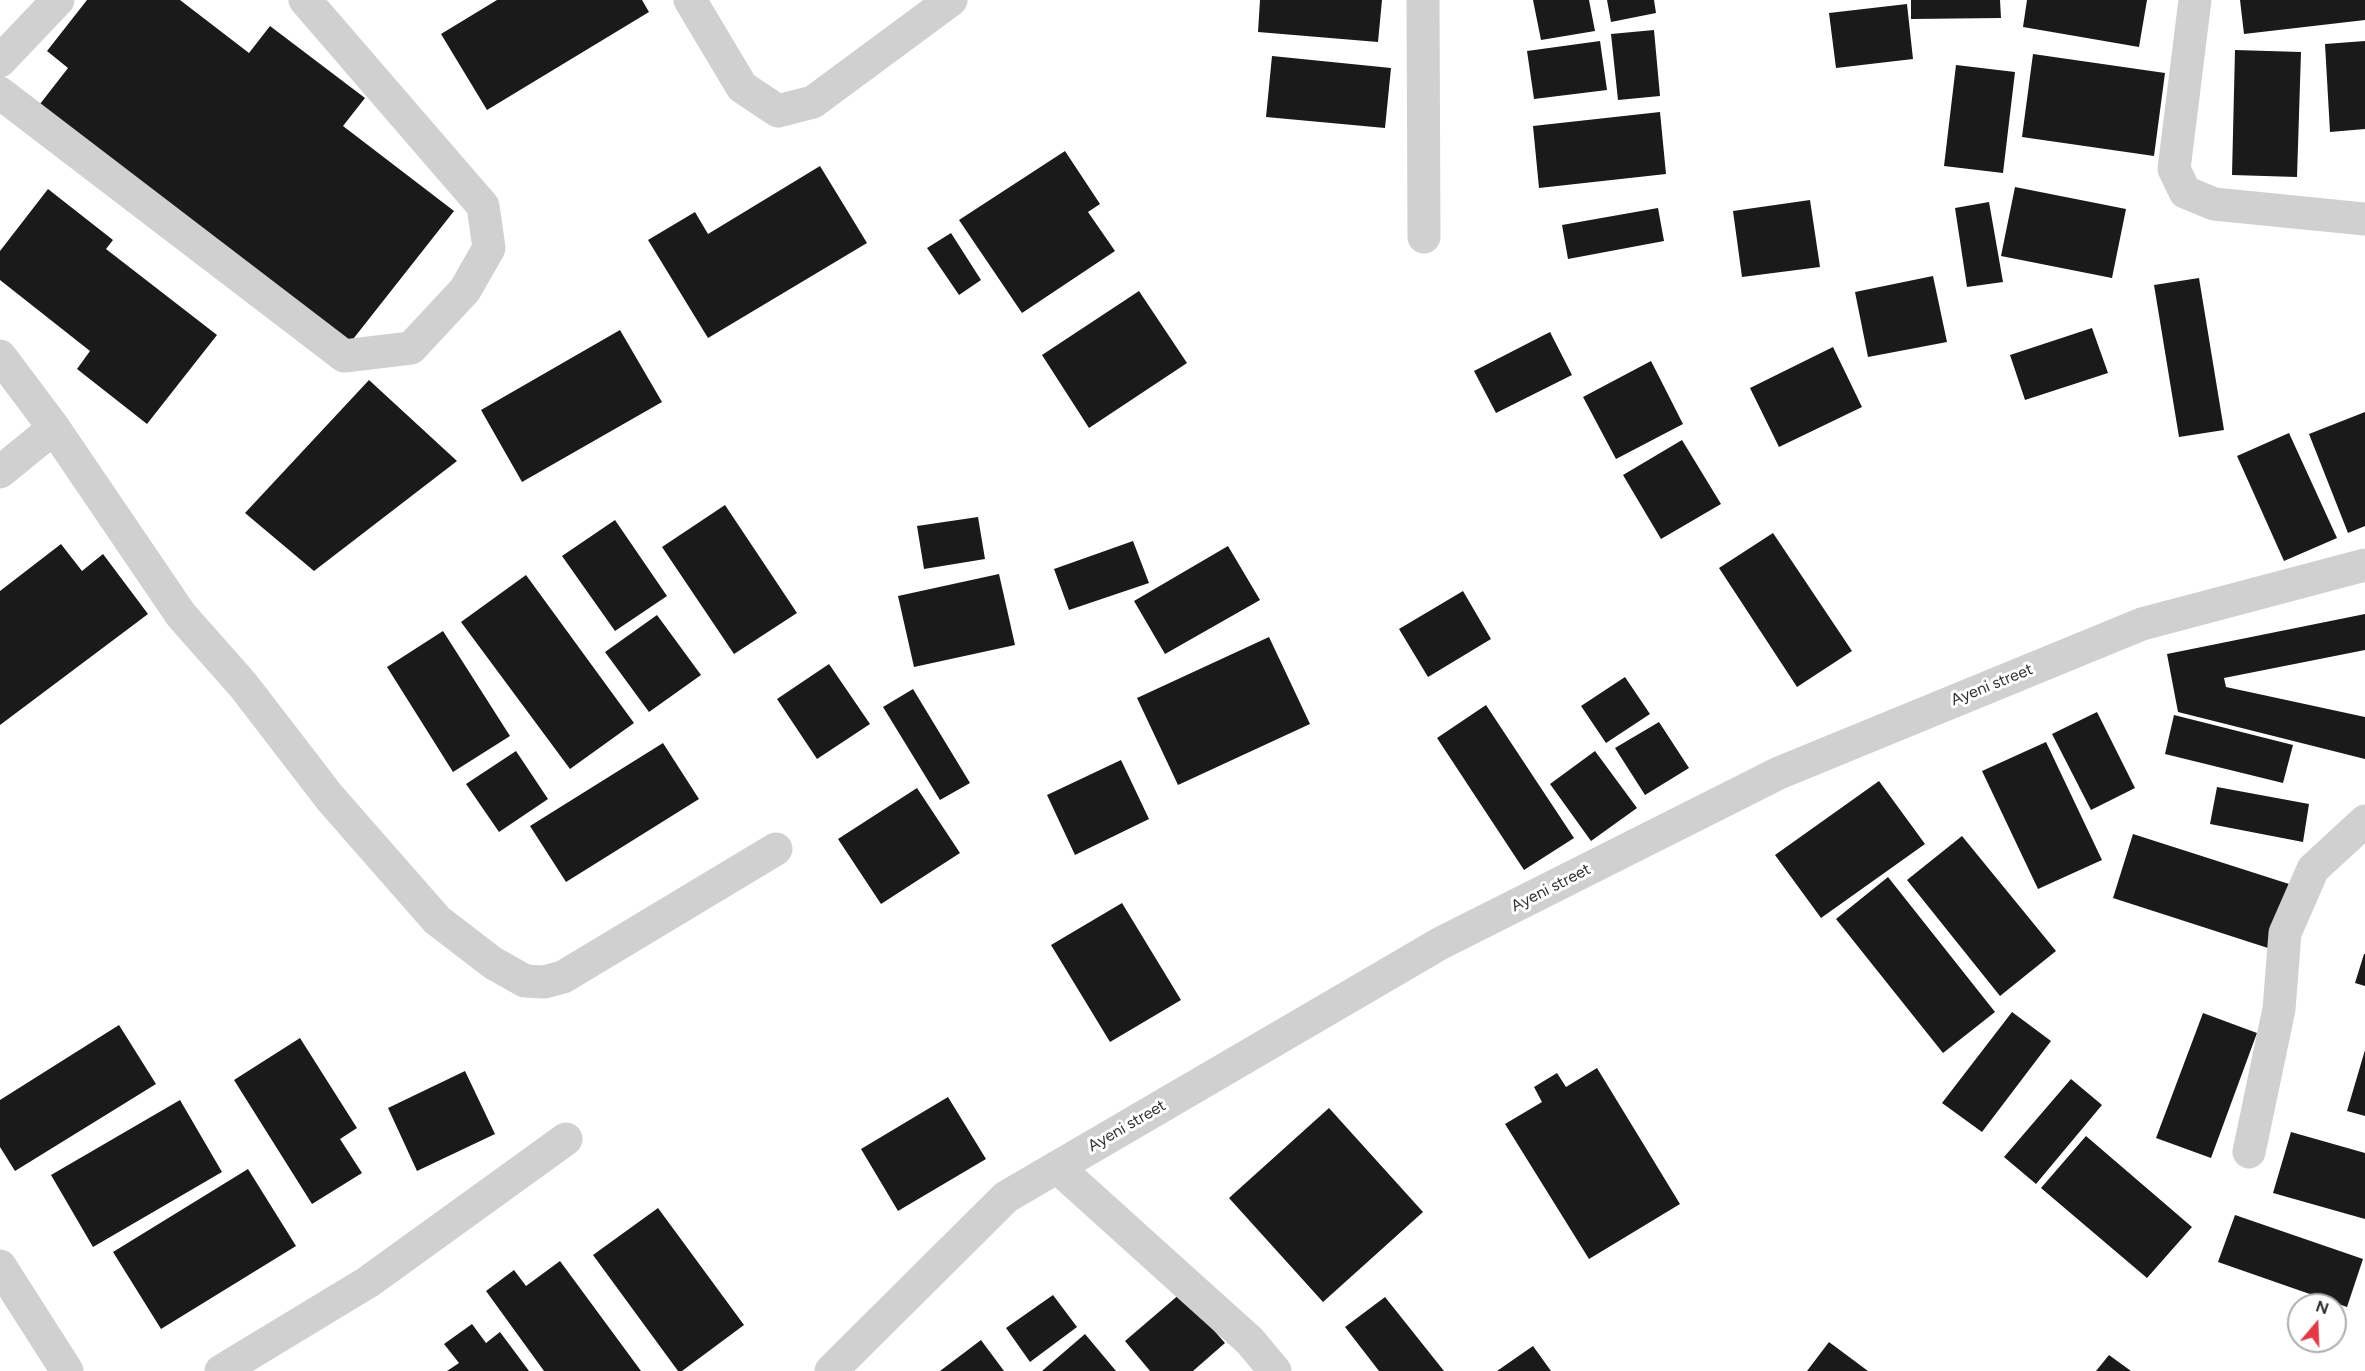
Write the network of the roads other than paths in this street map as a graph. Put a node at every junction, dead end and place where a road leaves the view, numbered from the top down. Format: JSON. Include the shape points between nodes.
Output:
{"nodes":[{"id":1,"x":58,"y":0,"type":"edge"},
{"id":2,"x":305,"y":0,"type":"edge"},
{"id":3,"x":690,"y":0,"type":"edge"},
{"id":4,"x":951,"y":0,"type":"edge"},
{"id":5,"x":1423,"y":0,"type":"edge"},
{"id":6,"x":2195,"y":0,"type":"edge"},
{"id":7,"x":0,"y":61,"type":"edge"},
{"id":8,"x":0,"y":93,"type":"edge"},
{"id":9,"x":2365,"y":219,"type":"edge"},
{"id":10,"x":1424,"y":237,"type":"dead end"},
{"id":11,"x":0,"y":356,"type":"edge"},
{"id":12,"x":54,"y":428,"type":"junction"},
{"id":13,"x":0,"y":472,"type":"edge"},
{"id":14,"x":2363,"y":568,"type":"edge"},
{"id":15,"x":2365,"y":821,"type":"edge"},
{"id":16,"x":776,"y":849,"type":"dead end"},
{"id":17,"x":566,"y":1139,"type":"dead end"},
{"id":18,"x":2249,"y":1152,"type":"dead end"},
{"id":19,"x":1057,"y":1167,"type":"junction"},
{"id":20,"x":0,"y":1266,"type":"edge"},
{"id":21,"x":67,"y":1371,"type":"edge"},
{"id":22,"x":221,"y":1371,"type":"edge"},
{"id":23,"x":831,"y":1371,"type":"edge"},
{"id":24,"x":1275,"y":1371,"type":"edge"}],
"edges":[{"from":1,"to":7,"type":"street"},
{"from":2,"to":8,"type":"street","via":[[483,206],[489,248],[465,290],[411,348],[344,356]]},
{"from":3,"to":4,"type":"street","via":[[742,87],[778,111],[813,102]]},
{"from":5,"to":10,"type":"street"},
{"from":6,"to":9,"type":"street","via":[[2174,169],[2185,192],[2214,204]]},
{"from":11,"to":12,"type":"street"},
{"from":12,"to":13,"type":"street"},
{"from":12,"to":16,"type":"street","via":[[181,615],[243,685],[330,798],[437,920],[493,963],[525,981],[563,977]]},
{"from":14,"to":19,"type":"street","name":"Ayeni street","via":[[2142,624],[1779,773],[1441,943]]},
{"from":15,"to":18,"type":"street","via":[[2313,869],[2285,933],[2279,1009]]},
{"from":17,"to":22,"type":"street","via":[[368,1281]]},
{"from":19,"to":23,"type":"street","name":"Ayeni street","via":[[1006,1197]]},
{"from":19,"to":24,"type":"street","via":[[1250,1341]]},
{"from":20,"to":21,"type":"street"}]}
